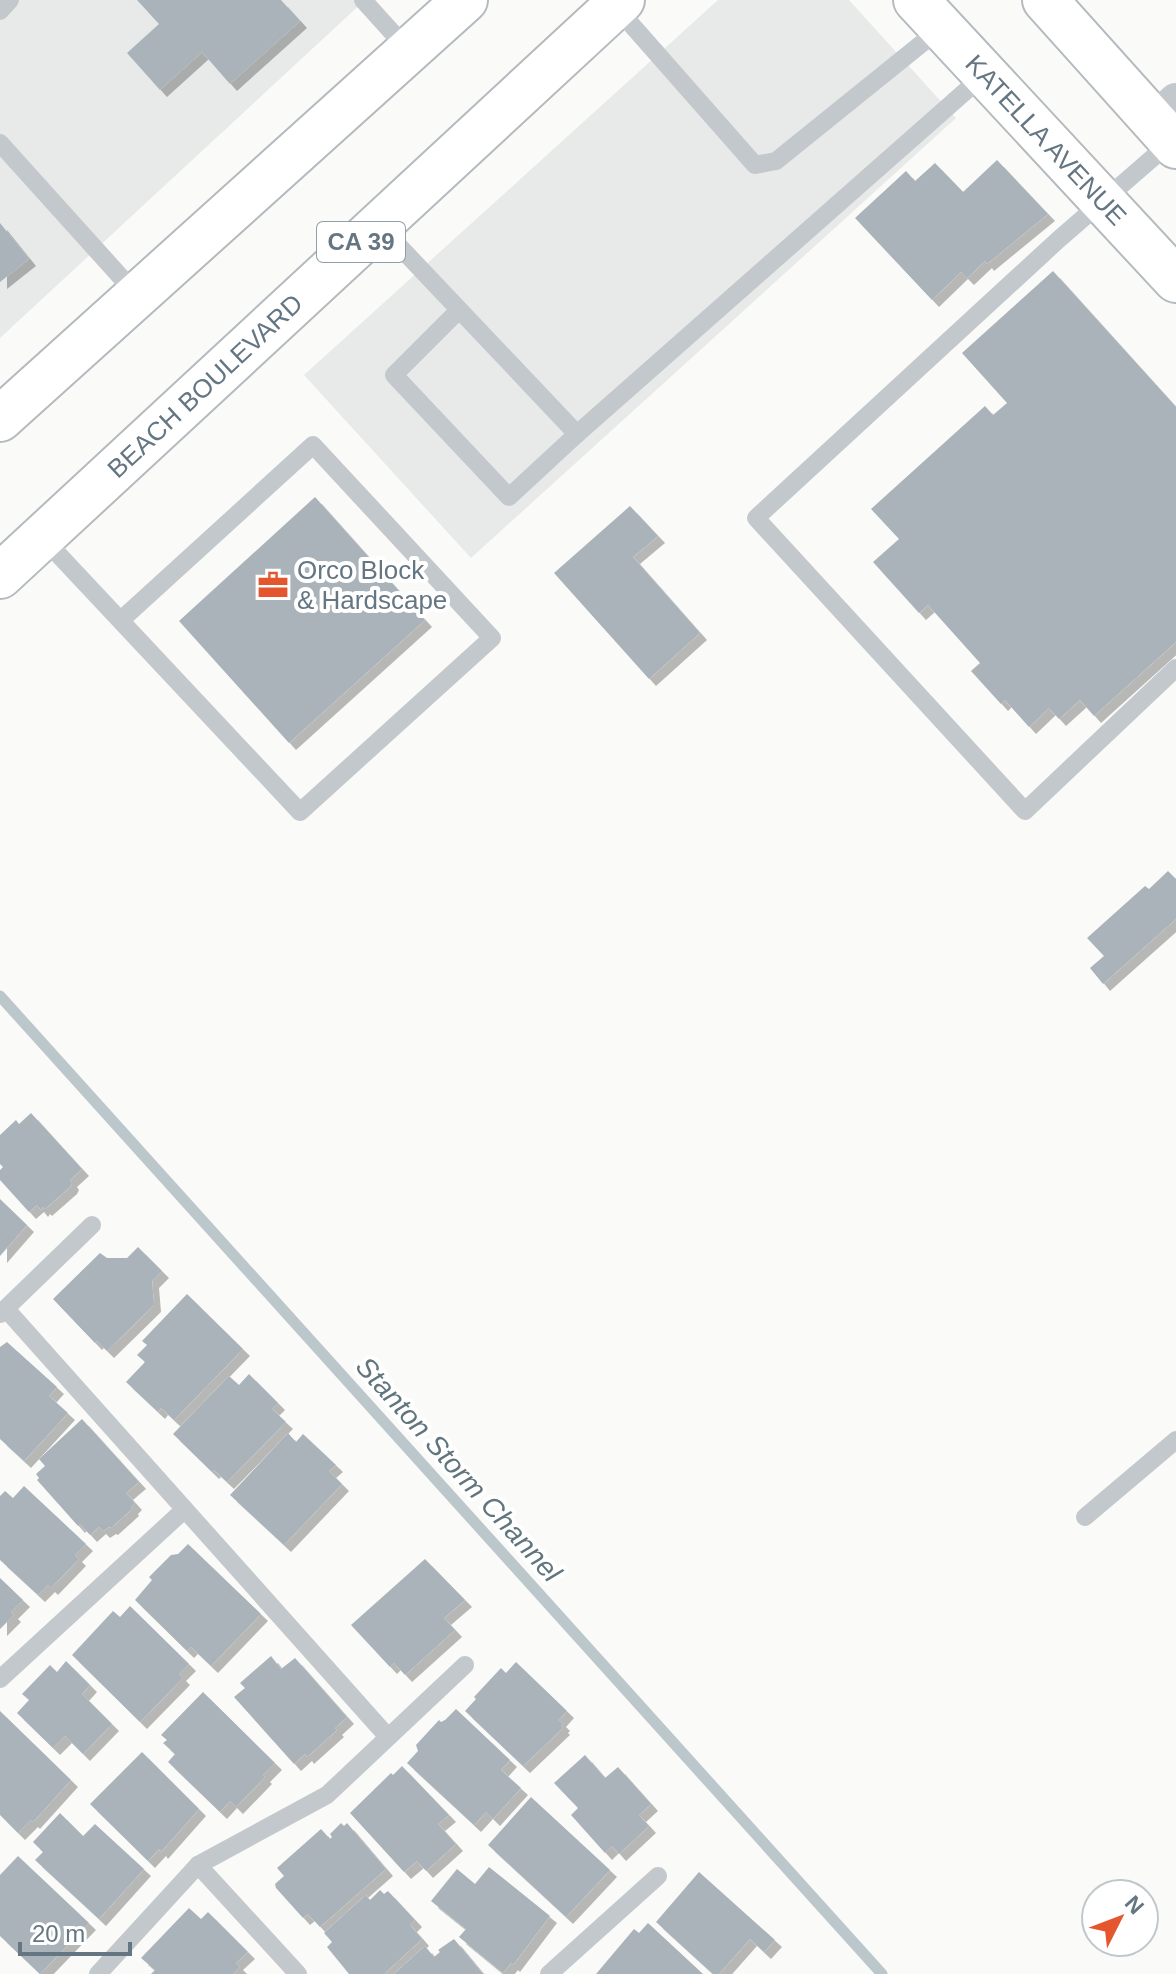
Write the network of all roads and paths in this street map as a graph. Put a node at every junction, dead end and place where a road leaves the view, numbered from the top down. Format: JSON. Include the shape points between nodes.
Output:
{"nodes":[{"id":1,"x":10,"y":0,"type":"edge"},
{"id":2,"x":363,"y":0,"type":"edge"},
{"id":3,"x":465,"y":0,"type":"edge"},
{"id":4,"x":1045,"y":0,"type":"edge"},
{"id":5,"x":618,"y":3,"type":"edge"},
{"id":6,"x":0,"y":11,"type":"edge"},
{"id":7,"x":929,"y":14,"type":"edge"},
{"id":8,"x":409,"y":51,"type":"junction"},
{"id":9,"x":985,"y":74,"type":"junction"},
{"id":10,"x":1169,"y":127,"type":"edge"},
{"id":11,"x":0,"y":143,"type":"edge"},
{"id":12,"x":1103,"y":201,"type":"junction"},
{"id":13,"x":379,"y":225,"type":"junction"},
{"id":14,"x":1176,"y":280,"type":"edge"},
{"id":15,"x":137,"y":295,"type":"junction"},
{"id":16,"x":459,"y":310,"type":"junction"},
{"id":17,"x":0,"y":419,"type":"edge"},
{"id":18,"x":577,"y":434,"type":"junction"},
{"id":19,"x":42,"y":537,"type":"junction"},
{"id":20,"x":0,"y":576,"type":"edge"},
{"id":21,"x":121,"y":620,"type":"junction"},
{"id":22,"x":1176,"y":668,"type":"edge"},
{"id":23,"x":92,"y":1225,"type":"dead end"},
{"id":24,"x":3,"y":1312,"type":"edge"},
{"id":25,"x":1176,"y":1440,"type":"edge"},
{"id":26,"x":184,"y":1510,"type":"junction"},
{"id":27,"x":1085,"y":1517,"type":"dead end"},
{"id":28,"x":465,"y":1665,"type":"dead end"},
{"id":29,"x":0,"y":1679,"type":"edge"},
{"id":30,"x":388,"y":1737,"type":"junction"},
{"id":31,"x":198,"y":1865,"type":"junction"},
{"id":32,"x":658,"y":1876,"type":"dead end"},
{"id":33,"x":98,"y":1974,"type":"edge"},
{"id":34,"x":298,"y":1974,"type":"edge"},
{"id":35,"x":549,"y":1974,"type":"edge"}],
"edges":[{"from":1,"to":6,"type":"lane"},
{"from":2,"to":8,"type":"lane"},
{"from":3,"to":8,"type":"main road"},
{"from":4,"to":10,"type":"main road"},
{"from":5,"to":7,"type":"lane","via":[[755,165],[776,161]]},
{"from":5,"to":13,"type":"main road","name":"BEACH BOULEVARD","number":"CA 39"},
{"from":7,"to":9,"type":"main road","name":"KATELLA AVENUE"},
{"from":8,"to":15,"type":"main road"},
{"from":9,"to":12,"type":"main road","name":"KATELLA AVENUE"},
{"from":9,"to":18,"type":"lane"},
{"from":10,"to":12,"type":"lane"},
{"from":11,"to":15,"type":"lane"},
{"from":12,"to":14,"type":"main road","name":"KATELLA AVENUE"},
{"from":12,"to":22,"type":"lane","via":[[756,518],[1025,811]]},
{"from":13,"to":16,"type":"lane"},
{"from":13,"to":19,"type":"main road","name":"BEACH BOULEVARD","number":"CA 39"},
{"from":15,"to":17,"type":"main road"},
{"from":16,"to":18,"type":"lane"},
{"from":16,"to":18,"type":"lane","via":[[394,375],[488,475],[509,497]]},
{"from":19,"to":20,"type":"main road","name":"BEACH BOULEVARD","number":"CA 39"},
{"from":19,"to":21,"type":"lane"},
{"from":21,"to":21,"type":"lane","via":[[300,812],[492,638],[313,445]]},
{"from":23,"to":24,"type":"lane"},
{"from":24,"to":26,"type":"lane"},
{"from":25,"to":27,"type":"lane"},
{"from":26,"to":29,"type":"lane"},
{"from":26,"to":30,"type":"lane"},
{"from":28,"to":30,"type":"lane"},
{"from":30,"to":31,"type":"lane","via":[[327,1795]]},
{"from":31,"to":33,"type":"lane"},
{"from":31,"to":34,"type":"lane"},
{"from":32,"to":35,"type":"lane"}]}
